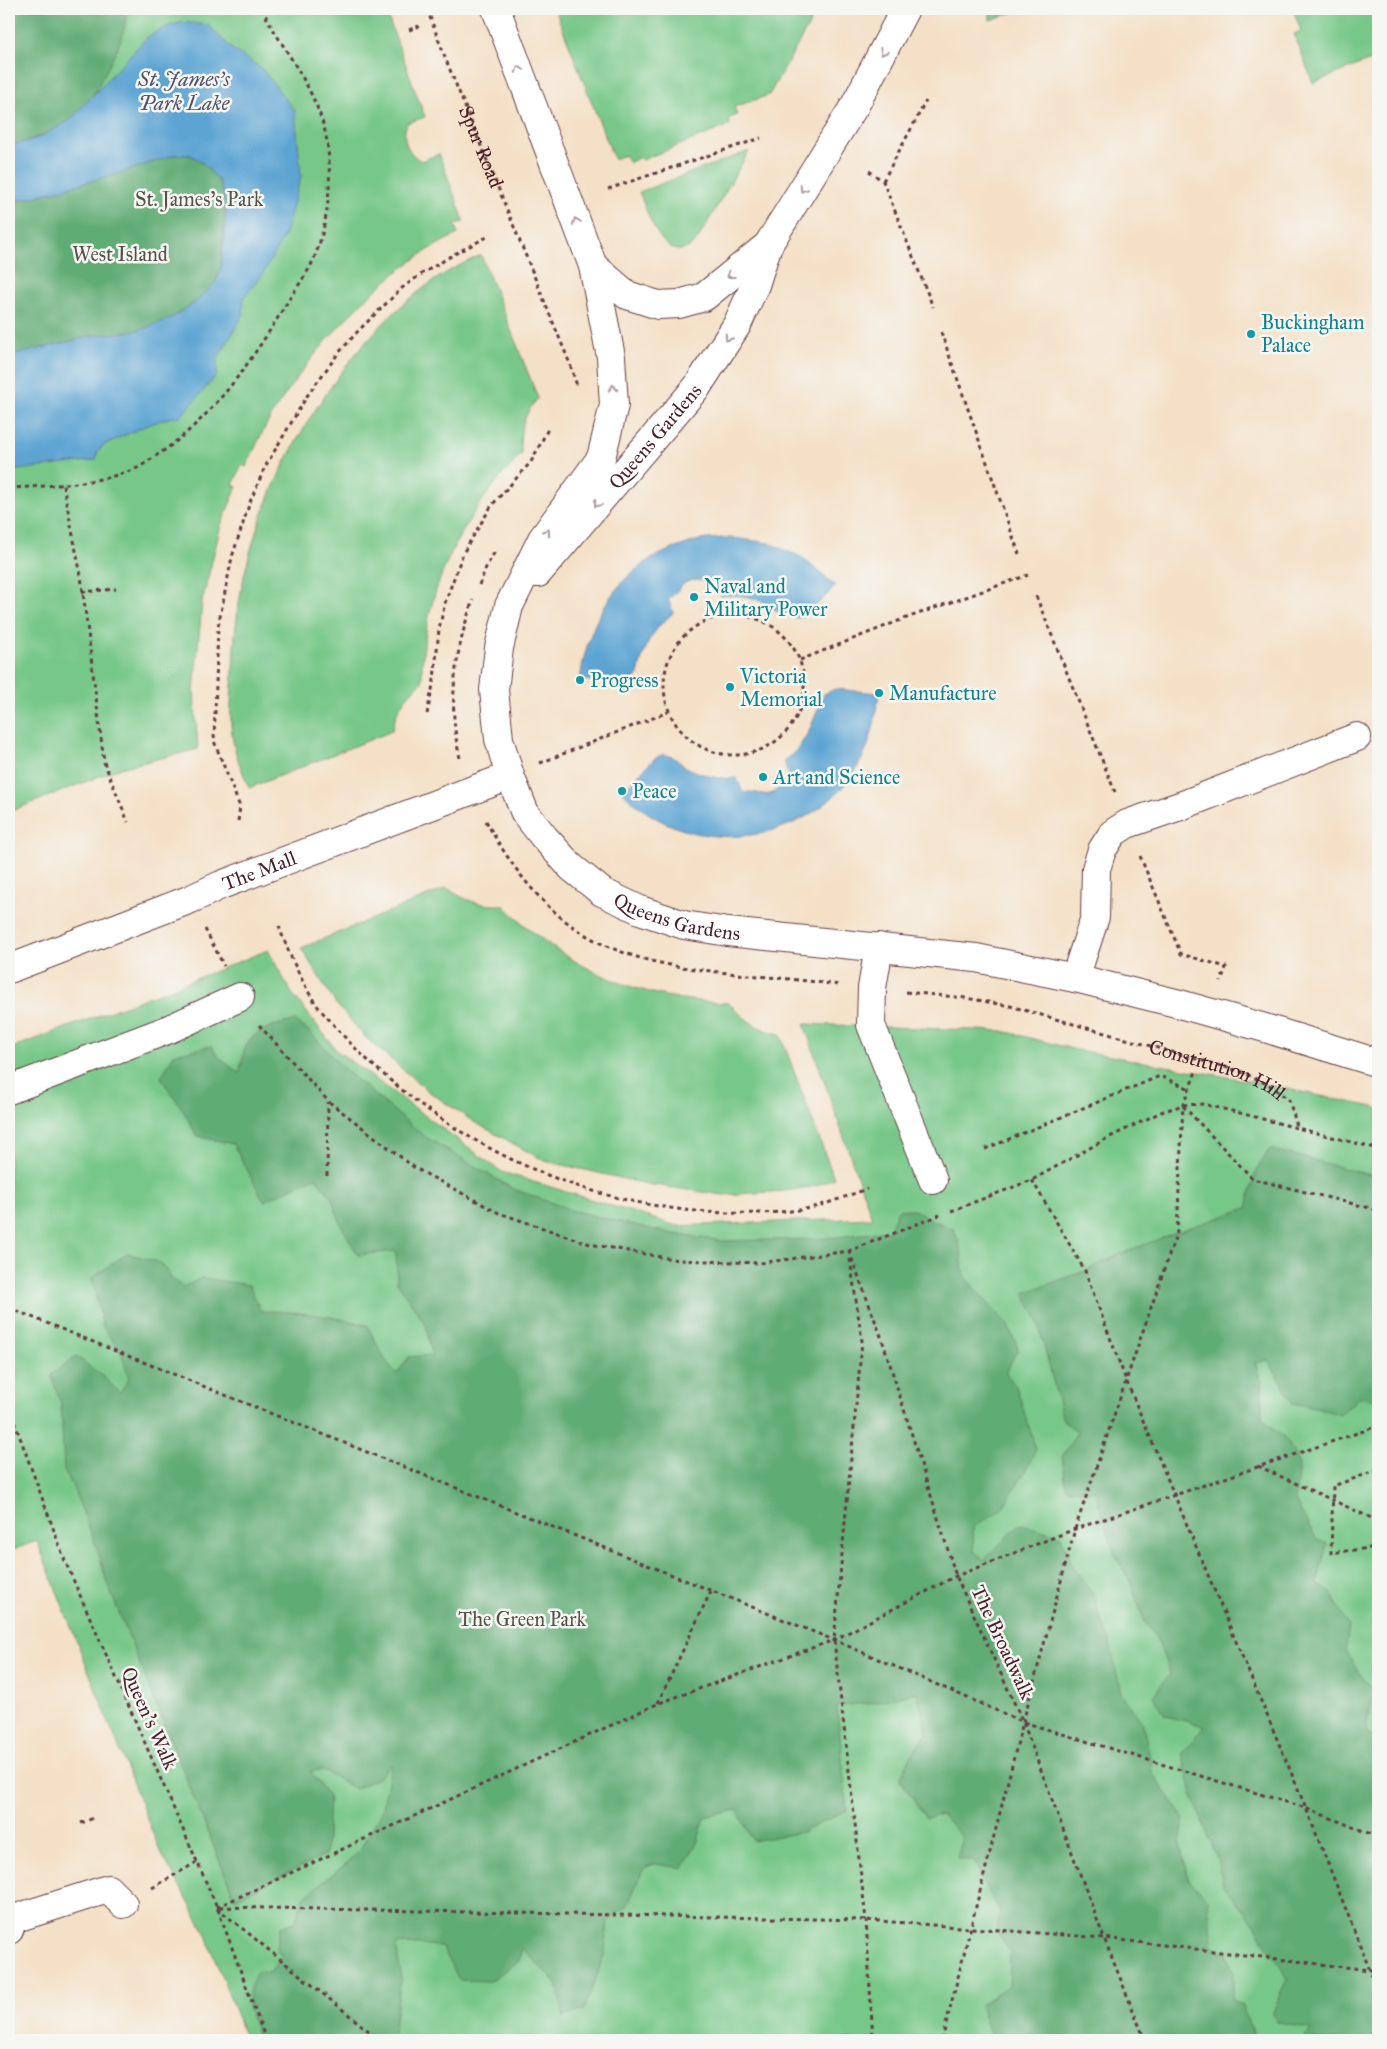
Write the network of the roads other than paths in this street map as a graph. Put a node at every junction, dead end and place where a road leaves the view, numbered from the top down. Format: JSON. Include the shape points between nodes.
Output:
{"nodes":[{"id":1,"x":496,"y":9,"type":"edge"},
{"id":2,"x":906,"y":9,"type":"edge"},
{"id":3,"x":768,"y":245,"type":"junction"},
{"id":4,"x":593,"y":266,"type":"junction"},
{"id":5,"x":509,"y":606,"type":"junction"},
{"id":6,"x":1357,"y":738,"type":"dead end"},
{"id":7,"x":510,"y":776,"type":"junction"},
{"id":8,"x":879,"y":947,"type":"junction"},
{"id":9,"x":9,"y":969,"type":"edge"},
{"id":10,"x":1075,"y":978,"type":"junction"},
{"id":11,"x":240,"y":997,"type":"dead end"},
{"id":12,"x":1378,"y":1064,"type":"edge"},
{"id":13,"x":9,"y":1090,"type":"edge"},
{"id":14,"x":933,"y":1180,"type":"dead end"},
{"id":15,"x":123,"y":1904,"type":"road end"},
{"id":16,"x":9,"y":1930,"type":"edge"}],
"edges":[{"from":4,"to":1,"type":"street","one_way":true},
{"from":2,"to":3,"type":"street","one_way":true,"via":[[855,104]]},
{"from":3,"to":4,"type":"street","one_way":true,"via":[[704,296],[679,304],[658,304],[627,295]]},
{"from":3,"to":5,"type":"street","name":"Queens Gardens","one_way":true,"via":[[737,325],[697,387]]},
{"from":5,"to":4,"type":"street","name":"Queens Gardens","one_way":true,"via":[[542,539],[602,458],[614,404],[612,366]]},
{"from":5,"to":7,"type":"street","name":"Queens Gardens","via":[[494,690],[499,739]]},
{"from":6,"to":10,"type":"street","via":[[1127,824],[1114,833],[1102,850],[1096,870],[1095,917]]},
{"from":7,"to":8,"type":"street","name":"Queens Gardens","via":[[525,813],[571,867],[602,892],[640,910],[693,926]]},
{"from":7,"to":9,"type":"street","name":"The Mall"},
{"from":8,"to":10,"type":"street","name":"Queens Gardens","via":[[976,958]]},
{"from":8,"to":14,"type":"street","via":[[872,988],[871,1025]]},
{"from":10,"to":12,"type":"street","via":[[1265,1028]]},
{"from":11,"to":13,"type":"street","via":[[166,1030]]},
{"from":15,"to":16,"type":"street","via":[[108,1889],[13,1919]]}]}
